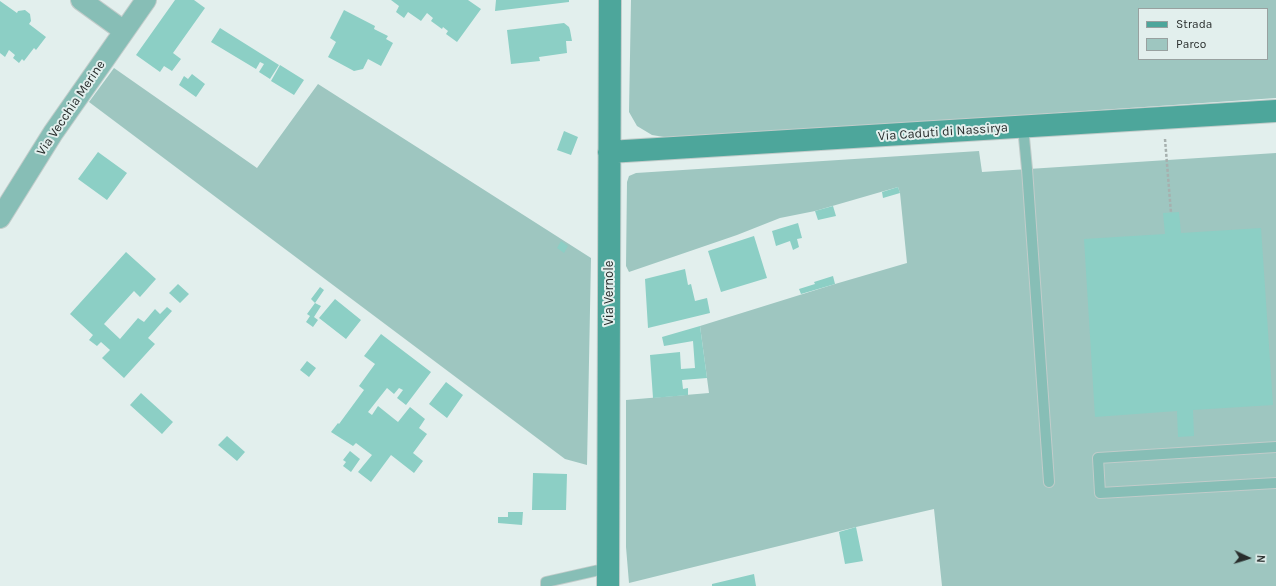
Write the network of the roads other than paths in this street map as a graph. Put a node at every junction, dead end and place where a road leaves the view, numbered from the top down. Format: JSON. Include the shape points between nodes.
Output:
{"nodes":[{"id":1,"x":81,"y":0,"type":"edge"},
{"id":2,"x":146,"y":0,"type":"edge"},
{"id":3,"x":610,"y":0,"type":"edge"},
{"id":4,"x":124,"y":30,"type":"junction"},
{"id":5,"x":1276,"y":111,"type":"edge"},
{"id":6,"x":1023,"y":127,"type":"junction"},
{"id":7,"x":609,"y":152,"type":"junction"},
{"id":8,"x":0,"y":218,"type":"edge"},
{"id":9,"x":1276,"y":447,"type":"edge"},
{"id":10,"x":1049,"y":482,"type":"dead end"},
{"id":11,"x":1276,"y":483,"type":"edge"},
{"id":12,"x":608,"y":577,"type":"edge"},
{"id":13,"x":546,"y":586,"type":"edge"}],
"edges":[{"from":1,"to":4,"type":"street"},
{"from":2,"to":4,"type":"street","name":"Via Vecchia Merine"},
{"from":3,"to":7,"type":"street","name":"Via Vernole"},
{"from":4,"to":8,"type":"street","name":"Via Vecchia Merine","via":[[53,133]]},
{"from":5,"to":6,"type":"street","name":"Via Caduti di Nassirya"},
{"from":6,"to":7,"type":"street","name":"Via Caduti di Nassirya"},
{"from":6,"to":10,"type":"lane"},
{"from":7,"to":12,"type":"street","name":"Via Vernole"},
{"from":9,"to":11,"type":"lane","via":[[1098,458],[1100,493]]},
{"from":12,"to":13,"type":"lane","via":[[546,582]]}]}
